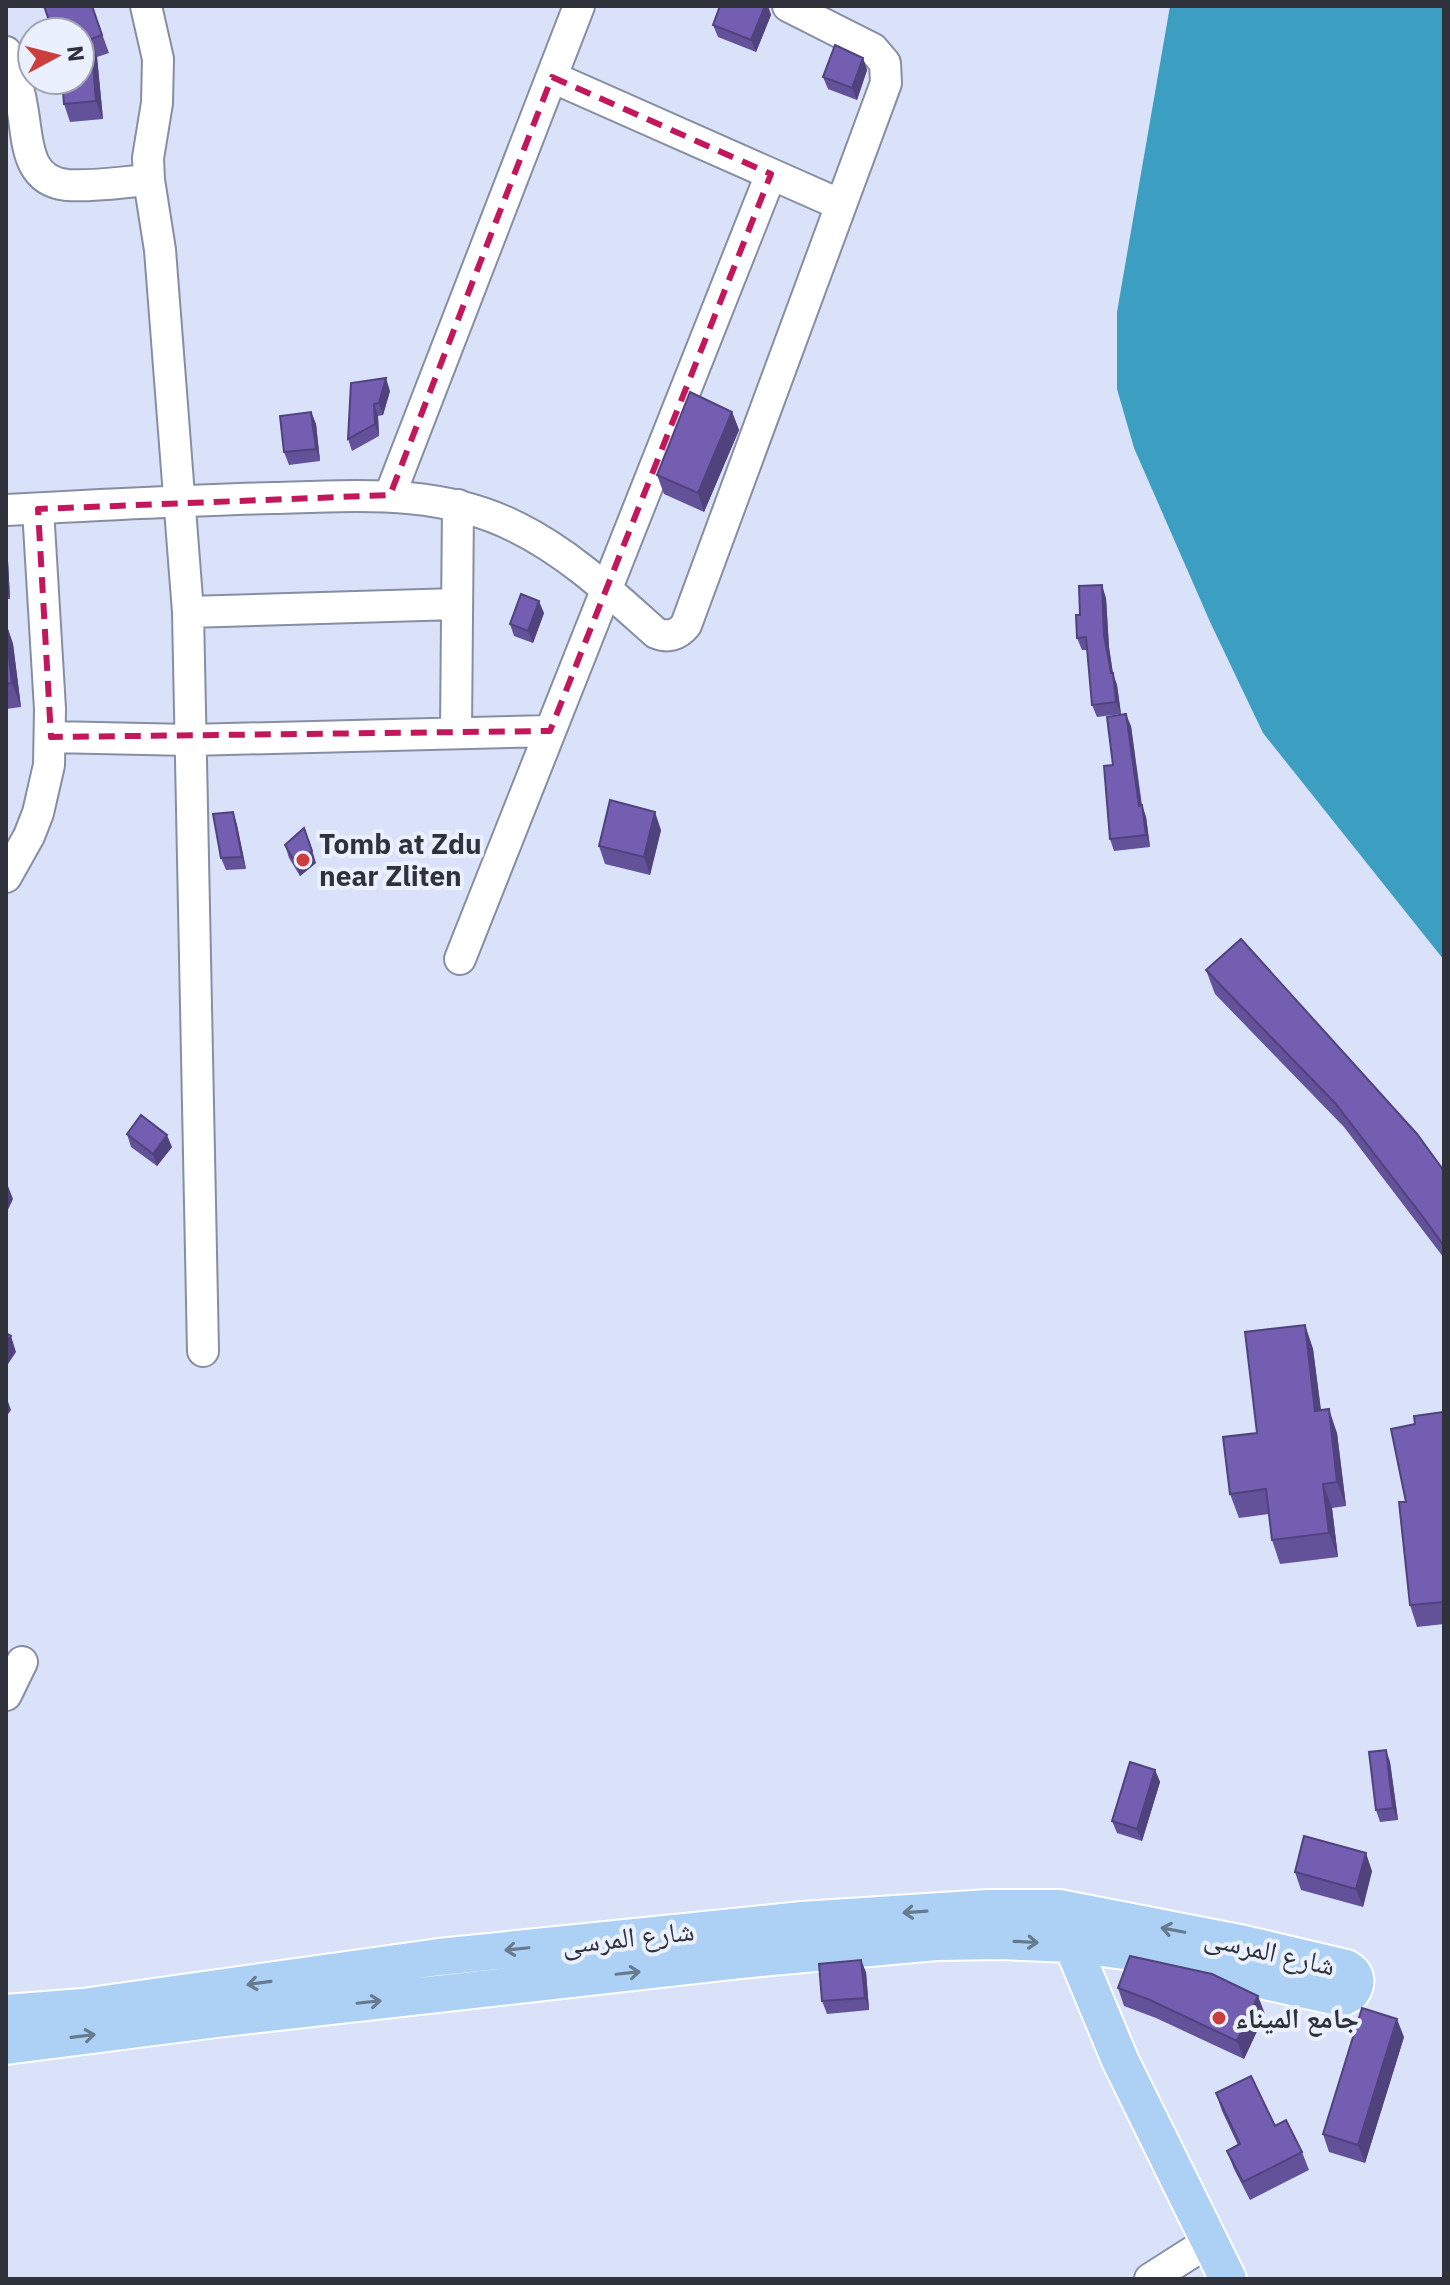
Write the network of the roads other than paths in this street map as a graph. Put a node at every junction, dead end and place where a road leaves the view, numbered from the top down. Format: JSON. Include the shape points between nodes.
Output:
{"nodes":[{"id":1,"x":146,"y":6,"type":"edge"},
{"id":2,"x":579,"y":6,"type":"edge"},
{"id":3,"x":788,"y":6,"type":"edge"},
{"id":4,"x":6,"y":52,"type":"edge"},
{"id":5,"x":552,"y":77,"type":"junction"},
{"id":6,"x":771,"y":174,"type":"junction"},
{"id":7,"x":149,"y":180,"type":"junction"},
{"id":8,"x":841,"y":205,"type":"junction"},
{"id":9,"x":390,"y":495,"type":"junction"},
{"id":10,"x":177,"y":500,"type":"junction"},
{"id":11,"x":458,"y":505,"type":"junction"},
{"id":12,"x":38,"y":509,"type":"junction"},
{"id":13,"x":6,"y":510,"type":"edge"},
{"id":14,"x":607,"y":589,"type":"junction"},
{"id":15,"x":457,"y":604,"type":"junction"},
{"id":16,"x":188,"y":612,"type":"junction"},
{"id":17,"x":550,"y":731,"type":"junction"},
{"id":18,"x":456,"y":733,"type":"junction"},
{"id":19,"x":51,"y":737,"type":"junction"},
{"id":20,"x":190,"y":740,"type":"junction"},
{"id":21,"x":6,"y":877,"type":"edge"},
{"id":22,"x":460,"y":959,"type":"dead end"},
{"id":23,"x":203,"y":1351,"type":"dead end"},
{"id":24,"x":22,"y":1662,"type":"dead end"},
{"id":25,"x":6,"y":1695,"type":"edge"},
{"id":26,"x":1059,"y":1908,"type":"junction"},
{"id":27,"x":1071,"y":1944,"type":"junction"},
{"id":28,"x":6,"y":2013,"type":"edge"},
{"id":29,"x":6,"y":2046,"type":"edge"},
{"id":30,"x":1208,"y":2242,"type":"junction"},
{"id":31,"x":1150,"y":2279,"type":"edge"},
{"id":32,"x":1228,"y":2279,"type":"edge"}],
"edges":[{"from":1,"to":7,"type":"street","via":[[158,59]]},
{"from":2,"to":5,"type":"street"},
{"from":3,"to":8,"type":"street","via":[[873,49],[886,70],[886,83]]},
{"from":4,"to":7,"type":"street","via":[[17,79],[29,155],[40,173],[71,185]]},
{"from":5,"to":6,"type":"street"},
{"from":5,"to":9,"type":"street"},
{"from":6,"to":8,"type":"street"},
{"from":6,"to":14,"type":"street"},
{"from":7,"to":10,"type":"street","via":[[160,250]]},
{"from":8,"to":14,"type":"street","via":[[686,625],[671,636],[656,633]]},
{"from":9,"to":10,"type":"street"},
{"from":9,"to":11,"type":"street"},
{"from":10,"to":12,"type":"street"},
{"from":10,"to":16,"type":"street"},
{"from":11,"to":14,"type":"street","via":[[542,540]]},
{"from":11,"to":15,"type":"street"},
{"from":12,"to":13,"type":"street"},
{"from":12,"to":19,"type":"street"},
{"from":14,"to":17,"type":"street"},
{"from":15,"to":16,"type":"street"},
{"from":15,"to":18,"type":"street"},
{"from":16,"to":20,"type":"street"},
{"from":17,"to":18,"type":"street"},
{"from":17,"to":22,"type":"street"},
{"from":18,"to":20,"type":"street"},
{"from":19,"to":20,"type":"street"},
{"from":19,"to":21,"type":"street","via":[[38,813]]},
{"from":20,"to":23,"type":"street"},
{"from":24,"to":25,"type":"street"},
{"from":26,"to":27,"type":"main road"},
{"from":27,"to":26,"type":"main road","name":"شارع المرسى","one_way":true,"via":[[1139,1953],[1333,1996],[1348,1996],[1355,1988],[1355,1975],[1346,1968]]},
{"from":26,"to":28,"type":"main road","name":"شارع المرسى","one_way":true,"via":[[963,1909],[757,1924],[439,1957]]},
{"from":29,"to":27,"type":"main road","name":"شارع المرسى","one_way":true,"via":[[899,1944]]},
{"from":27,"to":30,"type":"main road"},
{"from":30,"to":31,"type":"street"},
{"from":30,"to":32,"type":"main road"}]}
